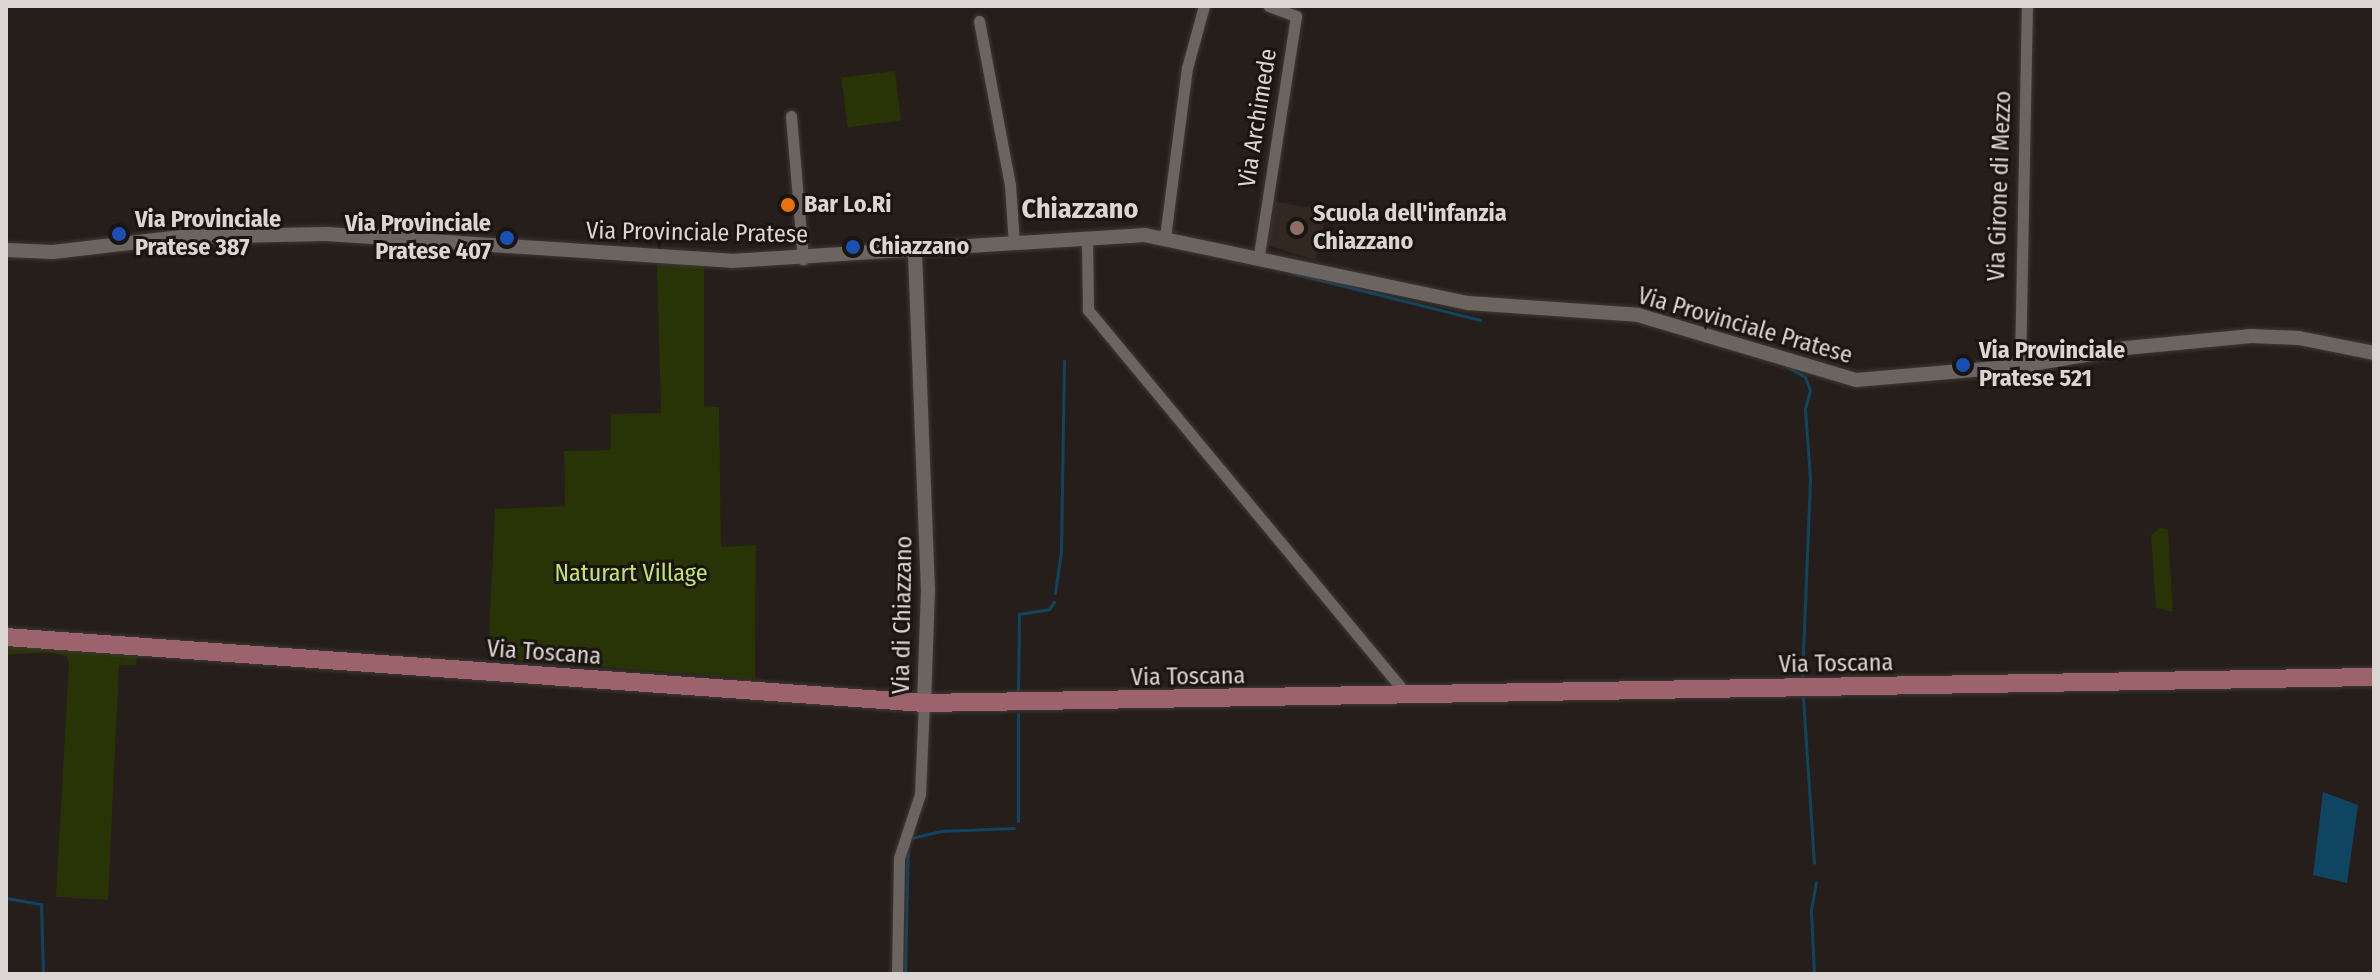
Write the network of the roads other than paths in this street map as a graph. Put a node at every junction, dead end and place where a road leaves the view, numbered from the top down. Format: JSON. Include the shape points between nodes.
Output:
{"nodes":[{"id":1,"x":1204,"y":6,"type":"edge"},
{"id":2,"x":1269,"y":6,"type":"edge"},
{"id":3,"x":2027,"y":6,"type":"edge"},
{"id":4,"x":979,"y":21,"type":"dead end"},
{"id":5,"x":791,"y":116,"type":"dead end"},
{"id":6,"x":1165,"y":237,"type":"junction"},
{"id":7,"x":1087,"y":238,"type":"junction"},
{"id":8,"x":1014,"y":243,"type":"junction"},
{"id":9,"x":6,"y":250,"type":"edge"},
{"id":10,"x":915,"y":253,"type":"junction"},
{"id":11,"x":1259,"y":255,"type":"junction"},
{"id":12,"x":803,"y":260,"type":"junction"},
{"id":13,"x":2374,"y":353,"type":"edge"},
{"id":14,"x":2020,"y":366,"type":"junction"},
{"id":15,"x":6,"y":637,"type":"edge"},
{"id":16,"x":2374,"y":677,"type":"edge"},
{"id":17,"x":1409,"y":697,"type":"junction"},
{"id":18,"x":924,"y":703,"type":"junction"},
{"id":19,"x":897,"y":974,"type":"edge"}],
"edges":[{"from":1,"to":6,"type":"street","via":[[1184,82]]},
{"from":2,"to":11,"type":"street","name":"Via Archimede","via":[[1296,16]]},
{"from":3,"to":14,"type":"street","name":"Via Girone di Mezzo"},
{"from":4,"to":8,"type":"street","via":[[1010,185]]},
{"from":5,"to":12,"type":"street"},
{"from":6,"to":7,"type":"street","name":"Via Provinciale Pratese"},
{"from":6,"to":11,"type":"street","name":"Via Provinciale Pratese"},
{"from":7,"to":8,"type":"street","name":"Via Provinciale Pratese"},
{"from":7,"to":17,"type":"street","via":[[1088,310]]},
{"from":8,"to":10,"type":"street","name":"Via Provinciale Pratese"},
{"from":9,"to":12,"type":"street","name":"Via Provinciale Pratese","via":[[53,252],[181,237],[327,234],[675,260]]},
{"from":10,"to":12,"type":"street","name":"Via Provinciale Pratese"},
{"from":10,"to":18,"type":"street","name":"Via di Chiazzano","via":[[927,574]]},
{"from":11,"to":14,"type":"street","name":"Via Provinciale Pratese","via":[[1468,303],[1638,315],[1837,377],[1895,379]]},
{"from":13,"to":14,"type":"street","name":"Via Provinciale Pratese","via":[[2267,335],[2126,348]]},
{"from":15,"to":18,"type":"main road","name":"Via Toscana"},
{"from":16,"to":17,"type":"main road","name":"Via Toscana"},
{"from":17,"to":18,"type":"main road","name":"Via Toscana"},
{"from":18,"to":19,"type":"street","name":"Via di Chiazzano","via":[[920,794],[899,858]]}]}
